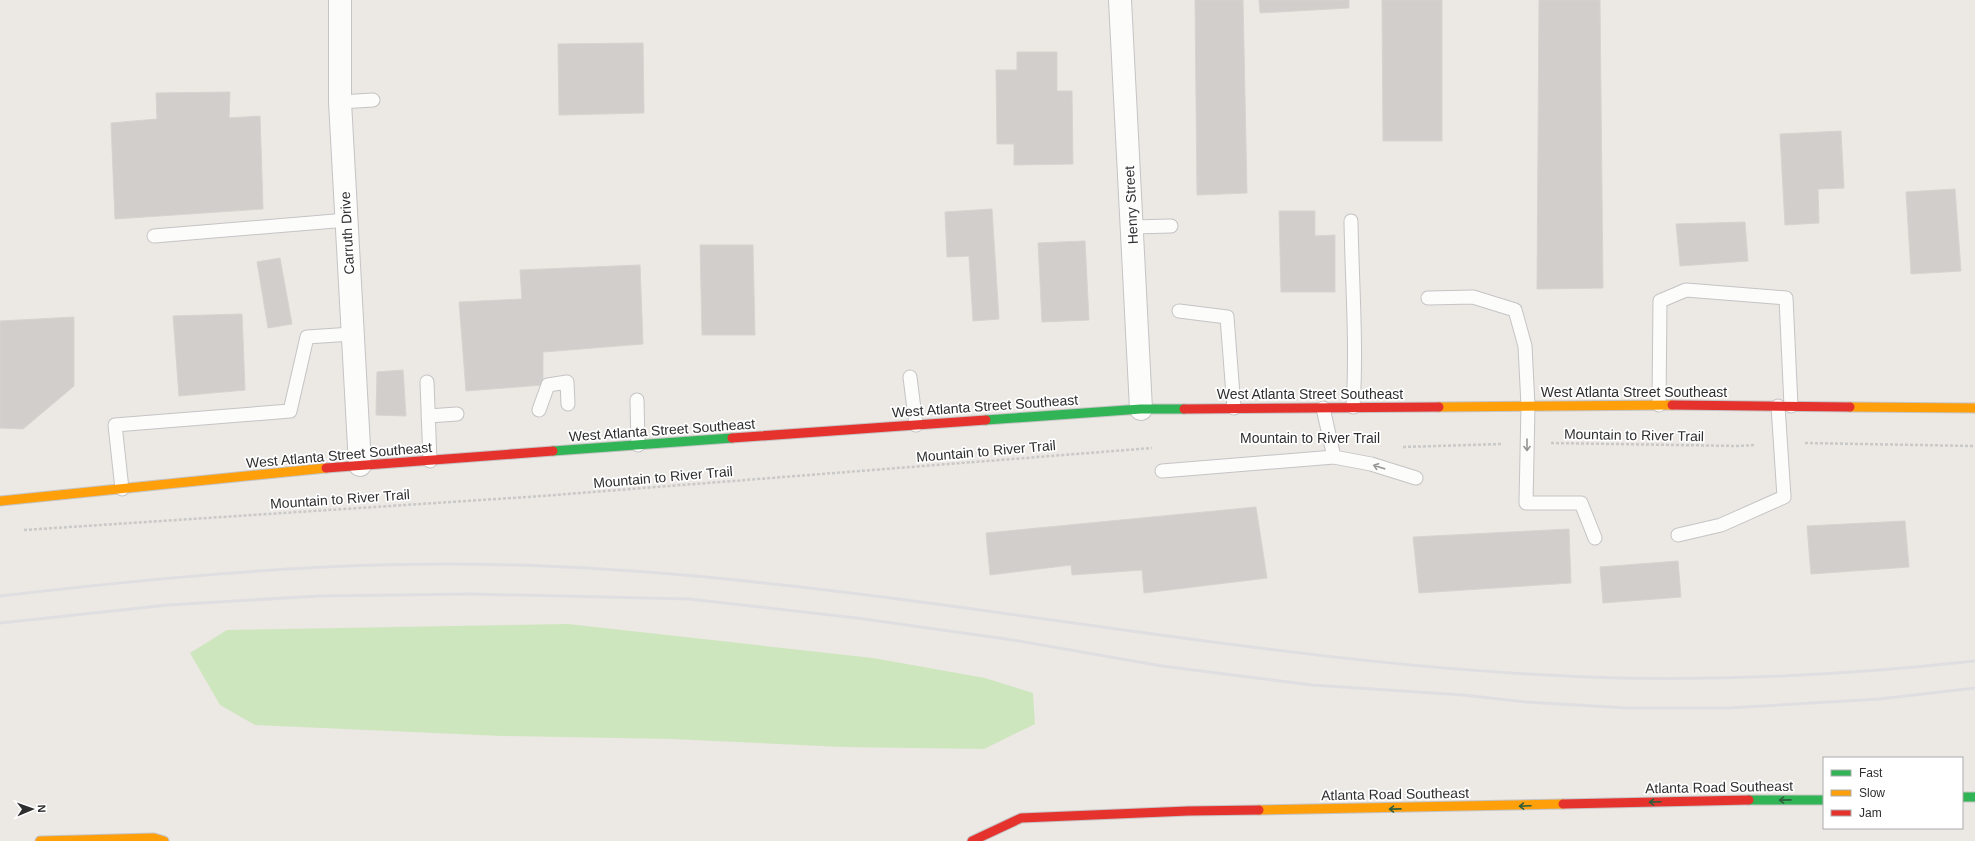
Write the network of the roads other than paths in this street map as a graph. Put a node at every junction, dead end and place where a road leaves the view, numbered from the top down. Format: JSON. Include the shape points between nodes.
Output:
{"nodes":[{"id":1,"x":340,"y":0,"type":"edge"},
{"id":2,"x":1120,"y":0,"type":"edge"},
{"id":3,"x":373,"y":100,"type":"dead end"},
{"id":4,"x":340,"y":102,"type":"junction"},
{"id":5,"x":347,"y":220,"type":"junction"},
{"id":6,"x":1352,"y":221,"type":"dead end"},
{"id":7,"x":1171,"y":226,"type":"dead end"},
{"id":8,"x":1132,"y":227,"type":"junction"},
{"id":9,"x":154,"y":236,"type":"dead end"},
{"id":10,"x":1428,"y":298,"type":"dead end"},
{"id":11,"x":1179,"y":311,"type":"dead end"},
{"id":12,"x":352,"y":334,"type":"junction"},
{"id":13,"x":910,"y":377,"type":"dead end"},
{"id":14,"x":427,"y":382,"type":"dead end"},
{"id":15,"x":637,"y":400,"type":"dead end"},
{"id":16,"x":568,"y":404,"type":"dead end"},
{"id":17,"x":1659,"y":405,"type":"junction"},
{"id":18,"x":1528,"y":406,"type":"junction"},
{"id":19,"x":1785,"y":406,"type":"junction"},
{"id":20,"x":1354,"y":407,"type":"junction"},
{"id":21,"x":1234,"y":408,"type":"junction"},
{"id":22,"x":1323,"y":408,"type":"junction"},
{"id":23,"x":1975,"y":408,"type":"edge"},
{"id":24,"x":1141,"y":409,"type":"junction"},
{"id":25,"x":539,"y":410,"type":"dead end"},
{"id":26,"x":457,"y":414,"type":"dead end"},
{"id":27,"x":428,"y":416,"type":"junction"},
{"id":28,"x":916,"y":426,"type":"junction"},
{"id":29,"x":638,"y":446,"type":"junction"},
{"id":30,"x":1334,"y":457,"type":"junction"},
{"id":31,"x":430,"y":461,"type":"junction"},
{"id":32,"x":360,"y":466,"type":"junction"},
{"id":33,"x":1162,"y":471,"type":"dead end"},
{"id":34,"x":1416,"y":478,"type":"dead end"},
{"id":35,"x":122,"y":489,"type":"junction"},
{"id":36,"x":0,"y":500,"type":"edge"},
{"id":37,"x":1678,"y":535,"type":"dead end"},
{"id":38,"x":1595,"y":538,"type":"dead end"},
{"id":39,"x":1963,"y":797,"type":"edge"},
{"id":40,"x":1975,"y":797,"type":"edge"},
{"id":41,"x":1823,"y":800,"type":"edge"},
{"id":42,"x":40,"y":841,"type":"edge"},
{"id":43,"x":164,"y":841,"type":"edge"},
{"id":44,"x":972,"y":841,"type":"edge"}],
"edges":[{"from":1,"to":4,"type":"street","name":"Carruth Drive"},
{"from":2,"to":8,"type":"street","name":"Henry Street"},
{"from":3,"to":4,"type":"lane"},
{"from":4,"to":5,"type":"street","name":"Carruth Drive"},
{"from":5,"to":9,"type":"lane"},
{"from":5,"to":12,"type":"street","name":"Carruth Drive"},
{"from":6,"to":20,"type":"lane","via":[[1356,362]]},
{"from":7,"to":8,"type":"lane"},
{"from":8,"to":24,"type":"street","name":"Henry Street"},
{"from":10,"to":18,"type":"lane","via":[[1473,297],[1515,310],[1525,346]]},
{"from":11,"to":21,"type":"lane","via":[[1227,317]]},
{"from":12,"to":32,"type":"street","name":"Carruth Drive"},
{"from":12,"to":35,"type":"lane","via":[[306,337],[290,410],[115,425]]},
{"from":13,"to":28,"type":"lane"},
{"from":14,"to":27,"type":"lane"},
{"from":15,"to":29,"type":"lane"},
{"from":16,"to":25,"type":"lane","via":[[567,382],[548,385]]},
{"from":17,"to":18,"type":"street","name":"West Atlanta Street Southeast"},
{"from":17,"to":19,"type":"street","name":"West Atlanta Street Southeast"},
{"from":17,"to":19,"type":"lane","via":[[1660,301],[1686,290],[1786,298]]},
{"from":18,"to":20,"type":"street","name":"West Atlanta Street Southeast"},
{"from":18,"to":38,"type":"lane","one_way":true,"via":[[1526,503],[1581,503]]},
{"from":19,"to":23,"type":"street","name":"West Atlanta Street Southeast"},
{"from":19,"to":37,"type":"lane","via":[[1782,442],[1784,497],[1721,525]]},
{"from":20,"to":22,"type":"street","name":"West Atlanta Street Southeast"},
{"from":21,"to":22,"type":"street","name":"West Atlanta Street Southeast"},
{"from":21,"to":24,"type":"street","name":"West Atlanta Street Southeast"},
{"from":22,"to":30,"type":"lane"},
{"from":24,"to":28,"type":"street","name":"West Atlanta Street Southeast"},
{"from":26,"to":27,"type":"lane"},
{"from":27,"to":31,"type":"lane"},
{"from":28,"to":29,"type":"street","name":"West Atlanta Street Southeast"},
{"from":29,"to":31,"type":"street","name":"West Atlanta Street Southeast"},
{"from":30,"to":33,"type":"lane"},
{"from":34,"to":30,"type":"lane","one_way":true,"via":[[1371,464]]},
{"from":31,"to":32,"type":"street","name":"West Atlanta Street Southeast"},
{"from":32,"to":35,"type":"street","name":"West Atlanta Street Southeast"},
{"from":35,"to":36,"type":"street","name":"West Atlanta Street Southeast"},
{"from":39,"to":40,"type":"street"},
{"from":41,"to":44,"type":"street","name":"Atlanta Road Southeast","one_way":true,"via":[[1188,811],[1021,818]]},
{"from":42,"to":43,"type":"street","via":[[154,838]]}]}
